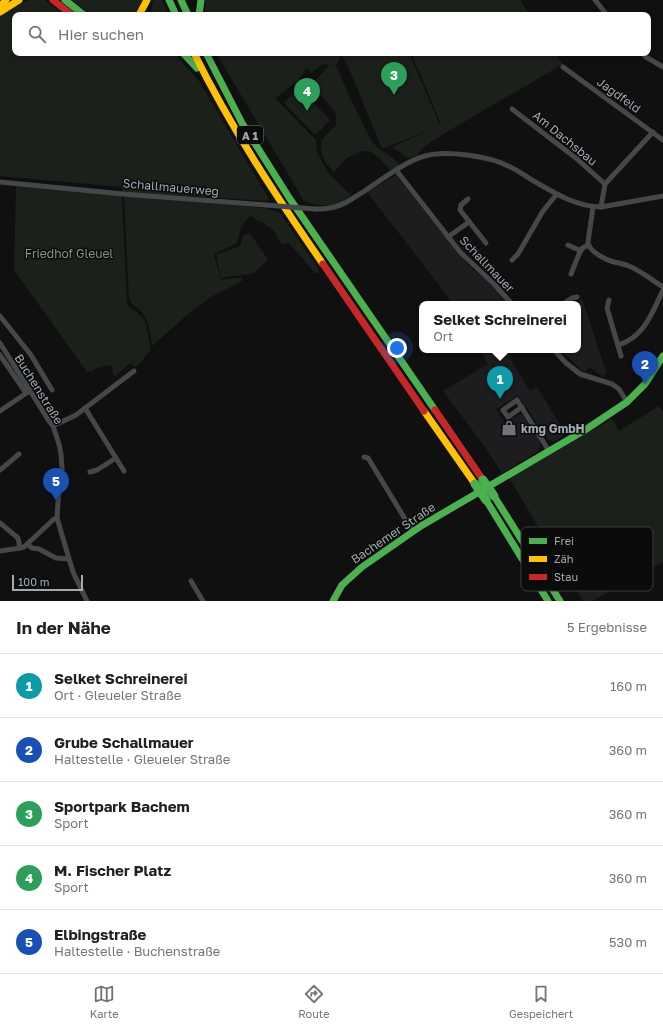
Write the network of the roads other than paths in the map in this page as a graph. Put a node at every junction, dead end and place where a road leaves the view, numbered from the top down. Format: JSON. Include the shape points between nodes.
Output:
{"nodes":[{"id":1,"x":6,"y":0,"type":"edge"},
{"id":2,"x":18,"y":0,"type":"edge"},
{"id":3,"x":53,"y":0,"type":"edge"},
{"id":4,"x":65,"y":0,"type":"edge"},
{"id":5,"x":147,"y":0,"type":"edge"},
{"id":6,"x":169,"y":0,"type":"edge"},
{"id":7,"x":181,"y":0,"type":"edge"},
{"id":8,"x":201,"y":0,"type":"edge"},
{"id":9,"x":595,"y":0,"type":"edge"},
{"id":10,"x":0,"y":7,"type":"edge"},
{"id":11,"x":0,"y":12,"type":"edge"},
{"id":12,"x":68,"y":12,"type":"edge"},
{"id":13,"x":80,"y":12,"type":"edge"},
{"id":14,"x":141,"y":12,"type":"edge"},
{"id":15,"x":175,"y":12,"type":"edge"},
{"id":16,"x":187,"y":12,"type":"edge"},
{"id":17,"x":199,"y":12,"type":"edge"},
{"id":18,"x":605,"y":12,"type":"edge"},
{"id":19,"x":187,"y":56,"type":"edge"},
{"id":20,"x":195,"y":56,"type":"edge"},
{"id":21,"x":208,"y":56,"type":"edge"},
{"id":22,"x":645,"y":56,"type":"edge"},
{"id":23,"x":563,"y":66,"type":"dead end"},
{"id":24,"x":663,"y":67,"type":"edge"},
{"id":25,"x":207,"y":81,"type":"junction"},
{"id":26,"x":512,"y":109,"type":"dead end"},
{"id":27,"x":653,"y":132,"type":"junction"},
{"id":28,"x":663,"y":140,"type":"edge"},
{"id":29,"x":396,"y":170,"type":"junction"},
{"id":30,"x":0,"y":182,"type":"edge"},
{"id":31,"x":605,"y":184,"type":"junction"},
{"id":32,"x":556,"y":194,"type":"junction"},
{"id":33,"x":663,"y":196,"type":"edge"},
{"id":34,"x":468,"y":199,"type":"dead end"},
{"id":35,"x":593,"y":207,"type":"junction"},
{"id":36,"x":601,"y":207,"type":"junction"},
{"id":37,"x":469,"y":222,"type":"junction"},
{"id":38,"x":448,"y":237,"type":"junction"},
{"id":39,"x":486,"y":243,"type":"dead end"},
{"id":40,"x":568,"y":245,"type":"dead end"},
{"id":41,"x":588,"y":245,"type":"junction"},
{"id":42,"x":581,"y":251,"type":"junction"},
{"id":43,"x":512,"y":260,"type":"dead end"},
{"id":44,"x":571,"y":274,"type":"dead end"},
{"id":45,"x":663,"y":288,"type":"edge"},
{"id":46,"x":578,"y":297,"type":"dead end"},
{"id":47,"x":608,"y":300,"type":"dead end"},
{"id":48,"x":509,"y":301,"type":"edge"},
{"id":49,"x":568,"y":301,"type":"edge"},
{"id":50,"x":0,"y":316,"type":"edge"},
{"id":51,"x":0,"y":343,"type":"edge"},
{"id":52,"x":618,"y":345,"type":"junction"},
{"id":53,"x":557,"y":353,"type":"edge"},
{"id":54,"x":0,"y":355,"type":"edge"},
{"id":55,"x":621,"y":356,"type":"dead end"},
{"id":56,"x":663,"y":356,"type":"edge"},
{"id":57,"x":134,"y":371,"type":"dead end"},
{"id":58,"x":52,"y":390,"type":"dead end"},
{"id":59,"x":28,"y":392,"type":"junction"},
{"id":60,"x":627,"y":402,"type":"junction"},
{"id":61,"x":85,"y":408,"type":"junction"},
{"id":62,"x":522,"y":408,"type":"dead end"},
{"id":63,"x":0,"y":411,"type":"edge"},
{"id":64,"x":52,"y":426,"type":"junction"},
{"id":65,"x":549,"y":451,"type":"junction"},
{"id":66,"x":19,"y":454,"type":"dead end"},
{"id":67,"x":364,"y":457,"type":"dead end"},
{"id":68,"x":116,"y":458,"type":"junction"},
{"id":69,"x":0,"y":470,"type":"edge"},
{"id":70,"x":124,"y":471,"type":"dead end"},
{"id":71,"x":90,"y":472,"type":"dead end"},
{"id":72,"x":479,"y":482,"type":"junction"},
{"id":73,"x":490,"y":498,"type":"junction"},
{"id":74,"x":58,"y":518,"type":"junction"},
{"id":75,"x":0,"y":523,"type":"edge"},
{"id":76,"x":413,"y":532,"type":"junction"},
{"id":77,"x":27,"y":544,"type":"junction"},
{"id":78,"x":521,"y":544,"type":"edge"},
{"id":79,"x":20,"y":548,"type":"junction"},
{"id":80,"x":0,"y":551,"type":"edge"},
{"id":81,"x":521,"y":553,"type":"edge"},
{"id":82,"x":68,"y":559,"type":"junction"},
{"id":83,"x":191,"y":581,"type":"dead end"},
{"id":84,"x":542,"y":591,"type":"edge"},
{"id":85,"x":553,"y":591,"type":"edge"},
{"id":86,"x":87,"y":601,"type":"edge"},
{"id":87,"x":203,"y":601,"type":"edge"},
{"id":88,"x":333,"y":601,"type":"edge"},
{"id":89,"x":548,"y":601,"type":"edge"},
{"id":90,"x":560,"y":601,"type":"edge"}],
"edges":[{"from":1,"to":10,"type":"main road"},
{"from":2,"to":11,"type":"main road"},
{"from":3,"to":12,"type":"main road"},
{"from":4,"to":13,"type":"main road"},
{"from":5,"to":14,"type":"main road"},
{"from":6,"to":15,"type":"main road"},
{"from":7,"to":16,"type":"main road"},
{"from":8,"to":17,"type":"main road"},
{"from":9,"to":18,"type":"street"},
{"from":19,"to":25,"type":"main road"},
{"from":20,"to":25,"type":"main road","number":"A 1"},
{"from":21,"to":72,"type":"main road","number":"A 1","via":[[242,123],[290,200]]},
{"from":22,"to":24,"type":"street"},
{"from":23,"to":27,"type":"street","name":"Jagdfeld"},
{"from":25,"to":72,"type":"main road","number":"A 1","via":[[242,144],[277,198],[349,303]]},
{"from":26,"to":31,"type":"street","name":"Am Dachsbau"},
{"from":27,"to":28,"type":"street","name":"Jagdfeld"},
{"from":27,"to":31,"type":"street"},
{"from":29,"to":30,"type":"street","name":"Schallmauerweg","bridge":true,"via":[[340,206],[315,209]]},
{"from":29,"to":32,"type":"street","via":[[426,156],[457,154],[482,157],[508,165]]},
{"from":29,"to":38,"type":"street","name":"Schallmauer"},
{"from":31,"to":36,"type":"street"},
{"from":32,"to":35,"type":"street"},
{"from":32,"to":43,"type":"street"},
{"from":33,"to":36,"type":"street"},
{"from":34,"to":37,"type":"street","name":"Schallmauer","via":[[460,205],[460,210]]},
{"from":35,"to":36,"type":"street"},
{"from":35,"to":41,"type":"street"},
{"from":37,"to":38,"type":"street","name":"Schallmauer"},
{"from":37,"to":39,"type":"street","name":"Schallmauer"},
{"from":38,"to":48,"type":"street","name":"Schallmauer"},
{"from":40,"to":42,"type":"street"},
{"from":41,"to":42,"type":"street"},
{"from":41,"to":45,"type":"street","via":[[593,251],[612,262],[629,266]]},
{"from":42,"to":44,"type":"street"},
{"from":45,"to":52,"type":"street","via":[[644,327],[632,339]]},
{"from":46,"to":49,"type":"street"},
{"from":47,"to":52,"type":"street","via":[[607,308]]},
{"from":50,"to":58,"type":"street","name":"Buchenstraße","via":[[31,355]]},
{"from":51,"to":59,"type":"street","name":"Buchenstraße"},
{"from":52,"to":55,"type":"street"},
{"from":53,"to":60,"type":"street","via":[[580,374],[612,384]]},
{"from":54,"to":59,"type":"street","name":"Buchenstraße"},
{"from":56,"to":60,"type":"main road","name":"Bachemer Straße","via":[[645,384]]},
{"from":57,"to":61,"type":"street"},
{"from":59,"to":63,"type":"street"},
{"from":59,"to":64,"type":"street","name":"Buchenstraße"},
{"from":60,"to":65,"type":"main road","name":"Bachemer Straße"},
{"from":61,"to":64,"type":"street","via":[[72,418]]},
{"from":61,"to":68,"type":"street"},
{"from":62,"to":65,"type":"street"},
{"from":64,"to":74,"type":"street","name":"Buchenstraße","via":[[62,462]]},
{"from":65,"to":76,"type":"main road","name":"Bachemer Straße"},
{"from":66,"to":69,"type":"street"},
{"from":67,"to":76,"type":"street","via":[[368,458]]},
{"from":68,"to":70,"type":"street"},
{"from":68,"to":71,"type":"street"},
{"from":72,"to":73,"type":"main road","number":"A 1","bridge":true},
{"from":73,"to":78,"type":"main road","number":"A 1"},
{"from":73,"to":81,"type":"main road","number":"A 1"},
{"from":74,"to":77,"type":"street"},
{"from":74,"to":82,"type":"street","name":"Buchenstraße"},
{"from":75,"to":79,"type":"street","via":[[18,538]]},
{"from":76,"to":88,"type":"main road","name":"Bachemer Straße","via":[[362,567],[342,585]]},
{"from":77,"to":79,"type":"street"},
{"from":77,"to":82,"type":"street","via":[[56,558]]},
{"from":79,"to":80,"type":"street"},
{"from":82,"to":86,"type":"street","name":"Buchenstraße"},
{"from":83,"to":87,"type":"street"},
{"from":84,"to":89,"type":"main road","number":"A 1"},
{"from":85,"to":90,"type":"main road","number":"A 1"}]}
